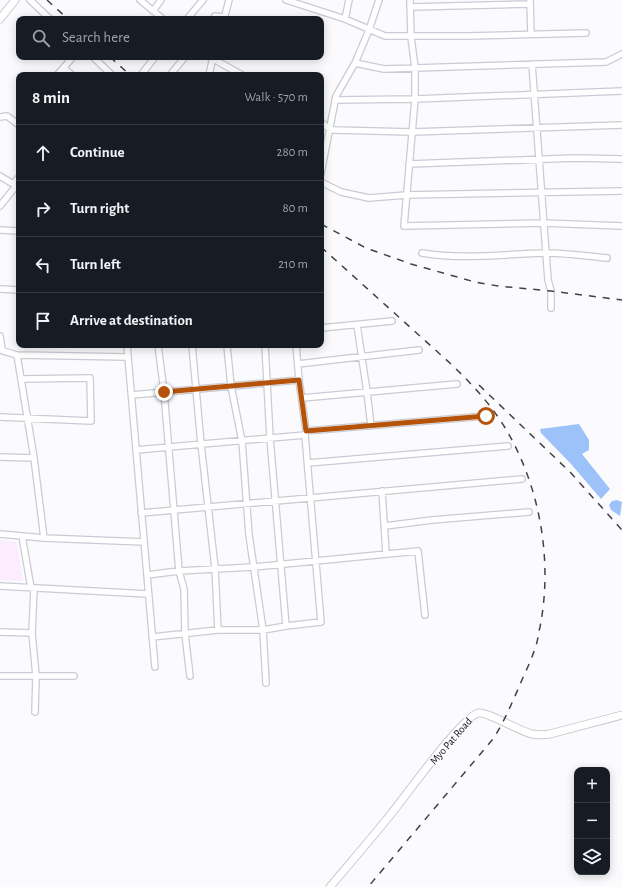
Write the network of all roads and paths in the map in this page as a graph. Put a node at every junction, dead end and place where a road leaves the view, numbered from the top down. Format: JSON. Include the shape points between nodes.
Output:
{"nodes":[{"id":1,"x":10,"y":0,"type":"edge"},
{"id":2,"x":15,"y":0,"type":"edge"},
{"id":3,"x":30,"y":0,"type":"edge"},
{"id":4,"x":140,"y":0,"type":"edge"},
{"id":5,"x":161,"y":0,"type":"edge"},
{"id":6,"x":203,"y":0,"type":"edge"},
{"id":7,"x":229,"y":0,"type":"edge"},
{"id":8,"x":286,"y":0,"type":"edge"},
{"id":9,"x":313,"y":0,"type":"edge"},
{"id":10,"x":349,"y":0,"type":"edge"},
{"id":11,"x":379,"y":0,"type":"edge"},
{"id":12,"x":410,"y":0,"type":"edge"},
{"id":13,"x":530,"y":2,"type":"edge"},
{"id":14,"x":312,"y":7,"type":"junction"},
{"id":15,"x":410,"y":7,"type":"junction"},
{"id":16,"x":0,"y":11,"type":"edge"},
{"id":17,"x":153,"y":11,"type":"junction"},
{"id":18,"x":47,"y":16,"type":"edge"},
{"id":19,"x":159,"y":16,"type":"edge"},
{"id":20,"x":190,"y":16,"type":"edge"},
{"id":21,"x":225,"y":16,"type":"edge"},
{"id":22,"x":0,"y":19,"type":"edge"},
{"id":23,"x":345,"y":19,"type":"junction"},
{"id":24,"x":369,"y":30,"type":"junction"},
{"id":25,"x":586,"y":33,"type":"dead end"},
{"id":26,"x":531,"y":34,"type":"junction"},
{"id":27,"x":412,"y":37,"type":"junction"},
{"id":28,"x":622,"y":54,"type":"edge"},
{"id":29,"x":71,"y":60,"type":"edge"},
{"id":30,"x":96,"y":60,"type":"edge"},
{"id":31,"x":154,"y":60,"type":"edge"},
{"id":32,"x":182,"y":60,"type":"edge"},
{"id":33,"x":212,"y":60,"type":"edge"},
{"id":34,"x":216,"y":60,"type":"edge"},
{"id":35,"x":354,"y":63,"type":"junction"},
{"id":36,"x":532,"y":64,"type":"junction"},
{"id":37,"x":64,"y":68,"type":"junction"},
{"id":38,"x":415,"y":68,"type":"junction"},
{"id":39,"x":60,"y":72,"type":"edge"},
{"id":40,"x":69,"y":72,"type":"edge"},
{"id":41,"x":109,"y":72,"type":"edge"},
{"id":42,"x":144,"y":72,"type":"edge"},
{"id":43,"x":172,"y":72,"type":"edge"},
{"id":44,"x":210,"y":72,"type":"edge"},
{"id":45,"x":237,"y":72,"type":"edge"},
{"id":46,"x":622,"y":91,"type":"edge"},
{"id":47,"x":534,"y":94,"type":"junction"},
{"id":48,"x":415,"y":99,"type":"junction"},
{"id":49,"x":335,"y":100,"type":"junction"},
{"id":50,"x":0,"y":116,"type":"edge"},
{"id":51,"x":16,"y":123,"type":"edge"},
{"id":52,"x":324,"y":125,"type":"edge"},
{"id":53,"x":622,"y":125,"type":"edge"},
{"id":54,"x":536,"y":128,"type":"junction"},
{"id":55,"x":330,"y":130,"type":"junction"},
{"id":56,"x":412,"y":132,"type":"junction"},
{"id":57,"x":324,"y":159,"type":"edge"},
{"id":58,"x":622,"y":159,"type":"edge"},
{"id":59,"x":539,"y":160,"type":"junction"},
{"id":60,"x":409,"y":164,"type":"junction"},
{"id":61,"x":0,"y":176,"type":"edge"},
{"id":62,"x":324,"y":184,"type":"edge"},
{"id":63,"x":16,"y":186,"type":"edge"},
{"id":64,"x":622,"y":191,"type":"edge"},
{"id":65,"x":541,"y":192,"type":"junction"},
{"id":66,"x":406,"y":195,"type":"junction"},
{"id":67,"x":0,"y":206,"type":"edge"},
{"id":68,"x":543,"y":223,"type":"junction"},
{"id":69,"x":622,"y":226,"type":"edge"},
{"id":70,"x":0,"y":230,"type":"edge"},
{"id":71,"x":16,"y":231,"type":"edge"},
{"id":72,"x":422,"y":253,"type":"dead end"},
{"id":73,"x":546,"y":253,"type":"junction"},
{"id":74,"x":607,"y":258,"type":"dead end"},
{"id":75,"x":0,"y":289,"type":"edge"},
{"id":76,"x":16,"y":290,"type":"edge"},
{"id":77,"x":551,"y":308,"type":"dead end"},
{"id":78,"x":392,"y":321,"type":"dead end"},
{"id":79,"x":357,"y":325,"type":"junction"},
{"id":80,"x":324,"y":328,"type":"edge"},
{"id":81,"x":0,"y":336,"type":"edge"},
{"id":82,"x":127,"y":348,"type":"edge"},
{"id":83,"x":158,"y":348,"type":"edge"},
{"id":84,"x":192,"y":348,"type":"edge"},
{"id":85,"x":228,"y":348,"type":"edge"},
{"id":86,"x":265,"y":348,"type":"edge"},
{"id":87,"x":296,"y":348,"type":"edge"},
{"id":88,"x":1,"y":350,"type":"edge"},
{"id":89,"x":419,"y":350,"type":"dead end"},
{"id":90,"x":17,"y":355,"type":"junction"},
{"id":91,"x":128,"y":357,"type":"junction"},
{"id":92,"x":362,"y":357,"type":"junction"},
{"id":93,"x":298,"y":364,"type":"junction"},
{"id":94,"x":21,"y":379,"type":"junction"},
{"id":95,"x":299,"y":380,"type":"junction"},
{"id":96,"x":266,"y":383,"type":"junction"},
{"id":97,"x":457,"y":384,"type":"dead end"},
{"id":98,"x":231,"y":386,"type":"junction"},
{"id":99,"x":197,"y":389,"type":"junction"},
{"id":100,"x":164,"y":392,"type":"junction"},
{"id":101,"x":367,"y":392,"type":"junction"},
{"id":102,"x":132,"y":395,"type":"junction"},
{"id":103,"x":302,"y":398,"type":"junction"},
{"id":104,"x":486,"y":416,"type":"dead end"},
{"id":105,"x":0,"y":417,"type":"edge"},
{"id":106,"x":27,"y":418,"type":"junction"},
{"id":107,"x":371,"y":426,"type":"junction"},
{"id":108,"x":305,"y":433,"type":"junction"},
{"id":109,"x":270,"y":438,"type":"junction"},
{"id":110,"x":242,"y":441,"type":"junction"},
{"id":111,"x":201,"y":444,"type":"junction"},
{"id":112,"x":508,"y":446,"type":"dead end"},
{"id":113,"x":169,"y":447,"type":"junction"},
{"id":114,"x":136,"y":450,"type":"junction"},
{"id":115,"x":0,"y":456,"type":"edge"},
{"id":116,"x":34,"y":458,"type":"junction"},
{"id":117,"x":308,"y":463,"type":"junction"},
{"id":118,"x":522,"y":479,"type":"dead end"},
{"id":119,"x":382,"y":491,"type":"junction"},
{"id":120,"x":311,"y":498,"type":"junction"},
{"id":121,"x":275,"y":500,"type":"junction"},
{"id":122,"x":247,"y":503,"type":"junction"},
{"id":123,"x":207,"y":507,"type":"junction"},
{"id":124,"x":174,"y":509,"type":"junction"},
{"id":125,"x":529,"y":512,"type":"dead end"},
{"id":126,"x":141,"y":513,"type":"junction"},
{"id":127,"x":385,"y":526,"type":"junction"},
{"id":128,"x":0,"y":534,"type":"edge"},
{"id":129,"x":22,"y":536,"type":"junction"},
{"id":130,"x":44,"y":538,"type":"junction"},
{"id":131,"x":144,"y":542,"type":"junction"},
{"id":132,"x":386,"y":553,"type":"junction"},
{"id":133,"x":316,"y":561,"type":"junction"},
{"id":134,"x":281,"y":564,"type":"junction"},
{"id":135,"x":253,"y":567,"type":"junction"},
{"id":136,"x":215,"y":568,"type":"junction"},
{"id":137,"x":179,"y":571,"type":"junction"},
{"id":138,"x":147,"y":575,"type":"junction"},
{"id":139,"x":0,"y":586,"type":"edge"},
{"id":140,"x":33,"y":588,"type":"junction"},
{"id":141,"x":148,"y":594,"type":"junction"},
{"id":142,"x":425,"y":615,"type":"dead end"},
{"id":143,"x":286,"y":626,"type":"junction"},
{"id":144,"x":218,"y":630,"type":"junction"},
{"id":145,"x":263,"y":630,"type":"junction"},
{"id":146,"x":0,"y":632,"type":"edge"},
{"id":147,"x":32,"y":633,"type":"junction"},
{"id":148,"x":185,"y":634,"type":"junction"},
{"id":149,"x":152,"y":637,"type":"junction"},
{"id":150,"x":155,"y":667,"type":"dead end"},
{"id":151,"x":0,"y":676,"type":"edge"},
{"id":152,"x":36,"y":676,"type":"junction"},
{"id":153,"x":74,"y":676,"type":"dead end"},
{"id":154,"x":190,"y":676,"type":"dead end"},
{"id":155,"x":266,"y":683,"type":"dead end"},
{"id":156,"x":35,"y":712,"type":"dead end"},
{"id":157,"x":622,"y":715,"type":"edge"},
{"id":158,"x":330,"y":887,"type":"edge"}],
"edges":[{"from":1,"to":16,"type":"main road"},
{"from":2,"to":22,"type":"main road"},
{"from":3,"to":18,"type":"street"},
{"from":4,"to":17,"type":"street"},
{"from":5,"to":17,"type":"street"},
{"from":6,"to":20,"type":"street"},
{"from":7,"to":21,"type":"street"},
{"from":8,"to":14,"type":"street"},
{"from":9,"to":14,"type":"street"},
{"from":10,"to":23,"type":"street"},
{"from":11,"to":24,"type":"street"},
{"from":12,"to":15,"type":"street"},
{"from":13,"to":15,"type":"street"},
{"from":13,"to":26,"type":"street"},
{"from":14,"to":23,"type":"street"},
{"from":15,"to":27,"type":"street"},
{"from":17,"to":19,"type":"street"},
{"from":23,"to":24,"type":"street"},
{"from":24,"to":27,"type":"street","via":[[385,36]]},
{"from":24,"to":35,"type":"street"},
{"from":25,"to":26,"type":"street"},
{"from":26,"to":27,"type":"street"},
{"from":27,"to":38,"type":"street"},
{"from":28,"to":36,"type":"street","via":[[606,62]]},
{"from":29,"to":37,"type":"street"},
{"from":30,"to":41,"type":"street"},
{"from":31,"to":42,"type":"street"},
{"from":32,"to":43,"type":"street"},
{"from":33,"to":44,"type":"street"},
{"from":34,"to":45,"type":"street"},
{"from":35,"to":38,"type":"street","via":[[384,69]]},
{"from":35,"to":49,"type":"street"},
{"from":36,"to":38,"type":"street"},
{"from":36,"to":47,"type":"street"},
{"from":37,"to":39,"type":"street"},
{"from":37,"to":40,"type":"street"},
{"from":38,"to":48,"type":"street"},
{"from":46,"to":47,"type":"street"},
{"from":47,"to":48,"type":"street"},
{"from":47,"to":54,"type":"street"},
{"from":48,"to":49,"type":"street"},
{"from":48,"to":56,"type":"street"},
{"from":49,"to":55,"type":"street"},
{"from":50,"to":51,"type":"street","via":[[7,116]]},
{"from":52,"to":55,"type":"street"},
{"from":53,"to":54,"type":"street"},
{"from":54,"to":56,"type":"street"},
{"from":54,"to":59,"type":"street"},
{"from":55,"to":56,"type":"street"},
{"from":55,"to":57,"type":"street"},
{"from":56,"to":60,"type":"street"},
{"from":58,"to":59,"type":"street"},
{"from":59,"to":60,"type":"street"},
{"from":59,"to":65,"type":"street"},
{"from":60,"to":66,"type":"street"},
{"from":61,"to":63,"type":"street"},
{"from":62,"to":66,"type":"street","via":[[341,192],[369,198]]},
{"from":63,"to":67,"type":"street"},
{"from":64,"to":65,"type":"street"},
{"from":65,"to":66,"type":"street"},
{"from":65,"to":68,"type":"street"},
{"from":66,"to":68,"type":"street","via":[[404,226]]},
{"from":68,"to":69,"type":"street"},
{"from":68,"to":73,"type":"street"},
{"from":70,"to":71,"type":"street"},
{"from":72,"to":73,"type":"street","via":[[476,257]]},
{"from":73,"to":74,"type":"street"},
{"from":73,"to":77,"type":"street"},
{"from":75,"to":76,"type":"street"},
{"from":78,"to":79,"type":"street"},
{"from":79,"to":80,"type":"street"},
{"from":79,"to":92,"type":"street"},
{"from":81,"to":88,"type":"street"},
{"from":82,"to":91,"type":"street"},
{"from":83,"to":100,"type":"street"},
{"from":84,"to":99,"type":"street"},
{"from":85,"to":98,"type":"street"},
{"from":86,"to":96,"type":"street"},
{"from":87,"to":93,"type":"street"},
{"from":88,"to":90,"type":"street"},
{"from":89,"to":92,"type":"street"},
{"from":90,"to":91,"type":"street"},
{"from":90,"to":94,"type":"street"},
{"from":91,"to":102,"type":"street"},
{"from":92,"to":93,"type":"street"},
{"from":92,"to":101,"type":"street"},
{"from":93,"to":95,"type":"street"},
{"from":94,"to":106,"type":"street"},
{"from":94,"to":106,"type":"street","via":[[90,378],[91,421]]},
{"from":95,"to":96,"type":"street"},
{"from":95,"to":103,"type":"street"},
{"from":96,"to":98,"type":"street"},
{"from":96,"to":109,"type":"street"},
{"from":97,"to":101,"type":"street"},
{"from":98,"to":99,"type":"street"},
{"from":98,"to":110,"type":"street"},
{"from":99,"to":100,"type":"street"},
{"from":99,"to":111,"type":"street"},
{"from":100,"to":102,"type":"street"},
{"from":100,"to":113,"type":"street"},
{"from":101,"to":103,"type":"street"},
{"from":101,"to":107,"type":"street"},
{"from":102,"to":114,"type":"street"},
{"from":103,"to":108,"type":"street"},
{"from":104,"to":107,"type":"street"},
{"from":105,"to":106,"type":"street"},
{"from":106,"to":116,"type":"street"},
{"from":107,"to":108,"type":"street"},
{"from":108,"to":109,"type":"street"},
{"from":108,"to":117,"type":"street"},
{"from":109,"to":110,"type":"street"},
{"from":109,"to":121,"type":"street"},
{"from":110,"to":111,"type":"street"},
{"from":110,"to":122,"type":"street"},
{"from":111,"to":113,"type":"street"},
{"from":111,"to":123,"type":"street"},
{"from":112,"to":117,"type":"street"},
{"from":113,"to":114,"type":"street"},
{"from":113,"to":124,"type":"street"},
{"from":114,"to":126,"type":"street"},
{"from":115,"to":116,"type":"street"},
{"from":116,"to":130,"type":"street"},
{"from":117,"to":120,"type":"street"},
{"from":118,"to":119,"type":"street"},
{"from":119,"to":120,"type":"street"},
{"from":119,"to":127,"type":"street"},
{"from":120,"to":121,"type":"street"},
{"from":120,"to":133,"type":"street"},
{"from":121,"to":122,"type":"street"},
{"from":121,"to":134,"type":"street"},
{"from":122,"to":123,"type":"street"},
{"from":122,"to":135,"type":"street"},
{"from":123,"to":124,"type":"street"},
{"from":123,"to":136,"type":"street"},
{"from":124,"to":126,"type":"street"},
{"from":124,"to":137,"type":"street"},
{"from":125,"to":127,"type":"street"},
{"from":126,"to":131,"type":"street"},
{"from":127,"to":132,"type":"street"},
{"from":128,"to":129,"type":"street"},
{"from":129,"to":130,"type":"street"},
{"from":129,"to":140,"type":"street"},
{"from":130,"to":131,"type":"street"},
{"from":131,"to":138,"type":"street"},
{"from":132,"to":133,"type":"street"},
{"from":132,"to":142,"type":"street","via":[[418,551]]},
{"from":133,"to":134,"type":"street"},
{"from":133,"to":143,"type":"street","via":[[321,622]]},
{"from":134,"to":135,"type":"street"},
{"from":134,"to":143,"type":"street"},
{"from":135,"to":136,"type":"street"},
{"from":135,"to":145,"type":"street"},
{"from":136,"to":137,"type":"street"},
{"from":136,"to":144,"type":"street"},
{"from":137,"to":138,"type":"street"},
{"from":137,"to":148,"type":"street","via":[[184,588]]},
{"from":138,"to":141,"type":"street"},
{"from":139,"to":140,"type":"street"},
{"from":140,"to":141,"type":"street"},
{"from":140,"to":147,"type":"street"},
{"from":141,"to":149,"type":"street"},
{"from":143,"to":145,"type":"street"},
{"from":144,"to":145,"type":"street"},
{"from":144,"to":148,"type":"street"},
{"from":145,"to":155,"type":"street"},
{"from":146,"to":147,"type":"street"},
{"from":147,"to":152,"type":"street"},
{"from":148,"to":149,"type":"street"},
{"from":148,"to":154,"type":"street"},
{"from":149,"to":150,"type":"street"},
{"from":151,"to":152,"type":"street"},
{"from":152,"to":153,"type":"street"},
{"from":152,"to":156,"type":"street"},
{"from":157,"to":158,"type":"main road","name":"Myo Pat Road","via":[[541,735],[518,729],[488,715],[480,713],[471,716]]}]}
